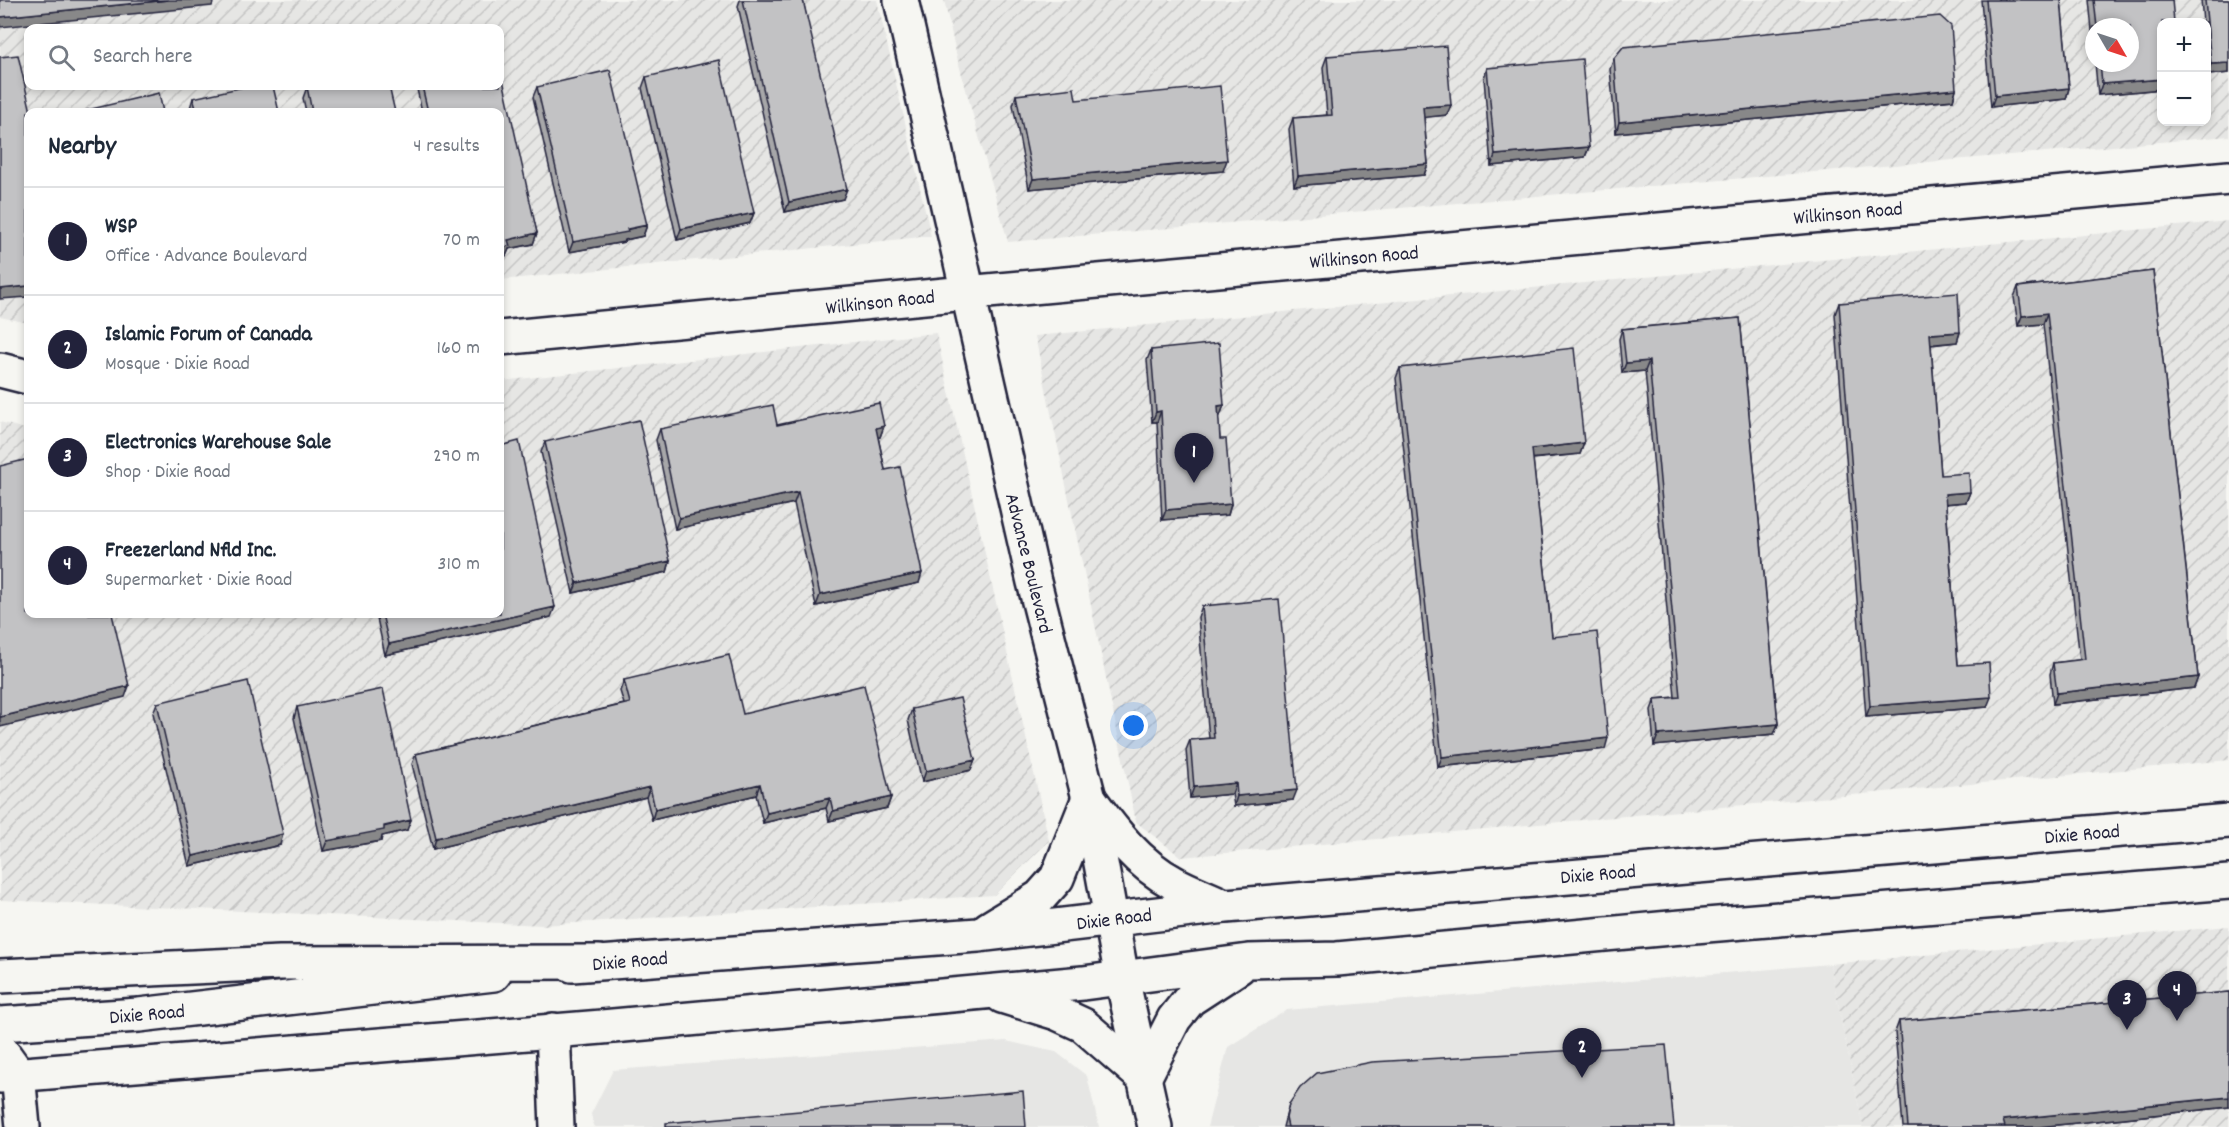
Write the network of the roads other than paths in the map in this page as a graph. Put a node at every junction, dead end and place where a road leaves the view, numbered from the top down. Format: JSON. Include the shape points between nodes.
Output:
{"nodes":[{"id":1,"x":901,"y":0,"type":"edge"},
{"id":2,"x":2229,"y":178,"type":"edge"},
{"id":3,"x":966,"y":293,"type":"junction"},
{"id":4,"x":504,"y":338,"type":"edge"},
{"id":5,"x":0,"y":370,"type":"edge"},
{"id":6,"x":24,"y":377,"type":"edge"},
{"id":7,"x":1089,"y":798,"type":"junction"},
{"id":8,"x":2229,"y":821,"type":"edge"},
{"id":9,"x":2229,"y":882,"type":"edge"},
{"id":10,"x":1226,"y":906,"type":"junction"},
{"id":11,"x":1110,"y":919,"type":"junction"},
{"id":12,"x":978,"y":935,"type":"junction"},
{"id":13,"x":1248,"y":961,"type":"junction"},
{"id":14,"x":599,"y":962,"type":"junction"},
{"id":15,"x":0,"y":976,"type":"edge"},
{"id":16,"x":1122,"y":978,"type":"junction"},
{"id":17,"x":987,"y":991,"type":"junction"},
{"id":18,"x":0,"y":1024,"type":"edge"},
{"id":19,"x":553,"y":1030,"type":"junction"},
{"id":20,"x":6,"y":1066,"type":"edge"},
{"id":21,"x":1144,"y":1078,"type":"junction"},
{"id":22,"x":23,"y":1127,"type":"edge"},
{"id":23,"x":558,"y":1127,"type":"edge"},
{"id":24,"x":1155,"y":1127,"type":"edge"}],
"edges":[{"from":1,"to":3,"type":"main road","name":"Advance Boulevard"},
{"from":2,"to":3,"type":"main road","name":"Wilkinson Road"},
{"from":3,"to":4,"type":"main road","name":"Wilkinson Road"},
{"from":3,"to":7,"type":"main road","name":"Advance Boulevard"},
{"from":5,"to":6,"type":"main road"},
{"from":7,"to":10,"type":"main road","via":[[1120,840],[1147,865],[1173,882]]},
{"from":7,"to":11,"type":"main road","name":"Advance Boulevard"},
{"from":7,"to":12,"type":"main road","via":[[1057,878],[1040,897]]},
{"from":8,"to":10,"type":"main road","name":"Dixie Road"},
{"from":9,"to":13,"type":"main road","via":[[1337,959]]},
{"from":10,"to":11,"type":"main road","name":"Dixie Road"},
{"from":11,"to":12,"type":"main road","name":"Dixie Road"},
{"from":11,"to":16,"type":"main road","name":"Advance Boulevard"},
{"from":12,"to":14,"type":"main road","name":"Dixie Road"},
{"from":13,"to":16,"type":"main road"},
{"from":13,"to":21,"type":"main road","via":[[1190,999],[1174,1019]]},
{"from":14,"to":15,"type":"main road","via":[[280,963]]},
{"from":14,"to":18,"type":"main road","name":"Dixie Road","via":[[139,1015]]},
{"from":16,"to":17,"type":"main road"},
{"from":16,"to":21,"type":"main road","name":"Advance Boulevard"},
{"from":17,"to":19,"type":"main road"},
{"from":17,"to":21,"type":"main road","via":[[1083,1025]]},
{"from":19,"to":20,"type":"main road"},
{"from":19,"to":23,"type":"main road"},
{"from":20,"to":22,"type":"main road"},
{"from":21,"to":24,"type":"main road","name":"Advance Boulevard"}]}
